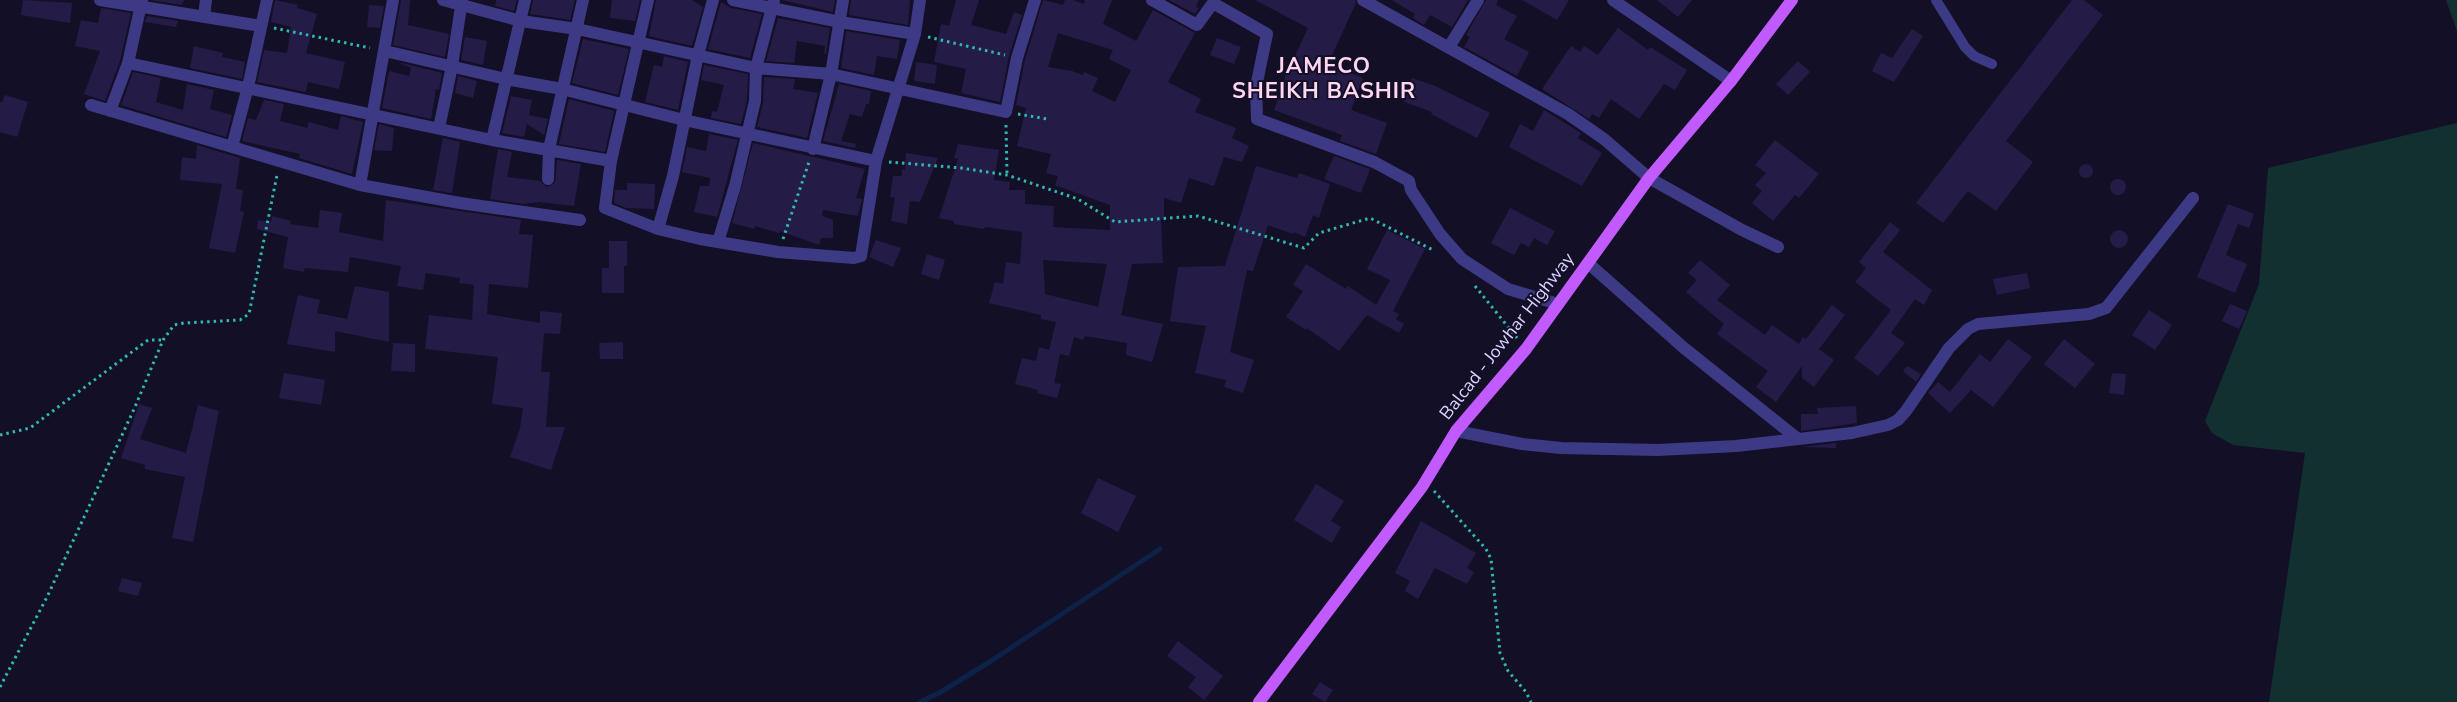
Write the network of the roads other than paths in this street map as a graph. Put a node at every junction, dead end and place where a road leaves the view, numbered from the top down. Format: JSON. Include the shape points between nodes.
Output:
{"nodes":[{"id":1,"x":100,"y":0,"type":"edge"},
{"id":2,"x":206,"y":0,"type":"edge"},
{"id":3,"x":266,"y":0,"type":"edge"},
{"id":4,"x":393,"y":0,"type":"edge"},
{"id":5,"x":443,"y":0,"type":"edge"},
{"id":6,"x":525,"y":0,"type":"edge"},
{"id":7,"x":583,"y":0,"type":"edge"},
{"id":8,"x":648,"y":0,"type":"edge"},
{"id":9,"x":713,"y":0,"type":"edge"},
{"id":10,"x":733,"y":0,"type":"edge"},
{"id":11,"x":843,"y":0,"type":"edge"},
{"id":12,"x":920,"y":0,"type":"edge"},
{"id":13,"x":1035,"y":0,"type":"edge"},
{"id":14,"x":1152,"y":0,"type":"edge"},
{"id":15,"x":1363,"y":0,"type":"edge"},
{"id":16,"x":1478,"y":0,"type":"edge"},
{"id":17,"x":1613,"y":0,"type":"edge"},
{"id":18,"x":1792,"y":0,"type":"edge"},
{"id":19,"x":1936,"y":0,"type":"edge"},
{"id":20,"x":461,"y":2,"type":"edge"},
{"id":21,"x":141,"y":3,"type":"edge"},
{"id":22,"x":773,"y":4,"type":"edge"},
{"id":23,"x":204,"y":16,"type":"junction"},
{"id":24,"x":521,"y":21,"type":"junction"},
{"id":25,"x":840,"y":22,"type":"junction"},
{"id":26,"x":261,"y":26,"type":"junction"},
{"id":27,"x":577,"y":29,"type":"junction"},
{"id":28,"x":915,"y":34,"type":"junction"},
{"id":29,"x":639,"y":43,"type":"junction"},
{"id":30,"x":1449,"y":47,"type":"junction"},
{"id":31,"x":385,"y":50,"type":"junction"},
{"id":32,"x":698,"y":55,"type":"junction"},
{"id":33,"x":128,"y":63,"type":"junction"},
{"id":34,"x":1992,"y":64,"type":"dead end"},
{"id":35,"x":452,"y":66,"type":"junction"},
{"id":36,"x":756,"y":68,"type":"junction"},
{"id":37,"x":831,"y":74,"type":"junction"},
{"id":38,"x":506,"y":78,"type":"junction"},
{"id":39,"x":1731,"y":80,"type":"junction"},
{"id":40,"x":248,"y":88,"type":"junction"},
{"id":41,"x":899,"y":88,"type":"junction"},
{"id":42,"x":562,"y":89,"type":"junction"},
{"id":43,"x":91,"y":105,"type":"dead end"},
{"id":44,"x":625,"y":105,"type":"junction"},
{"id":45,"x":110,"y":111,"type":"junction"},
{"id":46,"x":374,"y":115,"type":"junction"},
{"id":47,"x":684,"y":120,"type":"junction"},
{"id":48,"x":439,"y":128,"type":"junction"},
{"id":49,"x":747,"y":132,"type":"junction"},
{"id":50,"x":492,"y":140,"type":"junction"},
{"id":51,"x":232,"y":147,"type":"junction"},
{"id":52,"x":549,"y":149,"type":"junction"},
{"id":53,"x":813,"y":149,"type":"junction"},
{"id":54,"x":611,"y":161,"type":"junction"},
{"id":55,"x":876,"y":161,"type":"junction"},
{"id":56,"x":1649,"y":178,"type":"junction"},
{"id":57,"x":548,"y":180,"type":"dead end"},
{"id":58,"x":360,"y":185,"type":"junction"},
{"id":59,"x":2193,"y":198,"type":"dead end"},
{"id":60,"x":580,"y":220,"type":"dead end"},
{"id":61,"x":658,"y":229,"type":"junction"},
{"id":62,"x":718,"y":242,"type":"junction"},
{"id":63,"x":1778,"y":247,"type":"dead end"},
{"id":64,"x":1588,"y":263,"type":"junction"},
{"id":65,"x":1558,"y":304,"type":"junction"},
{"id":66,"x":1456,"y":431,"type":"junction"},
{"id":67,"x":1798,"y":439,"type":"junction"},
{"id":68,"x":1259,"y":702,"type":"edge"}],
"edges":[{"from":1,"to":21,"type":"street"},
{"from":2,"to":23,"type":"street"},
{"from":3,"to":26,"type":"street"},
{"from":4,"to":31,"type":"street"},
{"from":5,"to":20,"type":"street"},
{"from":6,"to":24,"type":"street"},
{"from":7,"to":27,"type":"street"},
{"from":8,"to":29,"type":"street"},
{"from":9,"to":32,"type":"street"},
{"from":10,"to":22,"type":"street"},
{"from":11,"to":25,"type":"street"},
{"from":12,"to":28,"type":"street"},
{"from":13,"to":41,"type":"street","via":[[1017,58],[1006,112]]},
{"from":14,"to":65,"type":"street","via":[[1197,25],[1213,3],[1267,34],[1256,88],[1256,120],[1374,162],[1409,181],[1411,190],[1440,234],[1462,259],[1508,289]]},
{"from":15,"to":30,"type":"street"},
{"from":16,"to":30,"type":"street"},
{"from":17,"to":39,"type":"street"},
{"from":18,"to":39,"type":"main road","name":"Balcad - Jowhar Highway"},
{"from":19,"to":34,"type":"lane","via":[[1964,47],[1974,56]]},
{"from":20,"to":24,"type":"street"},
{"from":20,"to":35,"type":"street"},
{"from":21,"to":23,"type":"street"},
{"from":21,"to":33,"type":"street"},
{"from":22,"to":25,"type":"street"},
{"from":22,"to":36,"type":"street"},
{"from":23,"to":26,"type":"street"},
{"from":24,"to":27,"type":"street"},
{"from":24,"to":38,"type":"street"},
{"from":25,"to":28,"type":"street"},
{"from":25,"to":37,"type":"street"},
{"from":26,"to":40,"type":"street"},
{"from":27,"to":29,"type":"street"},
{"from":27,"to":42,"type":"street"},
{"from":28,"to":41,"type":"street"},
{"from":29,"to":32,"type":"street"},
{"from":29,"to":44,"type":"street"},
{"from":30,"to":56,"type":"street","via":[[1568,114],[1604,139]]},
{"from":31,"to":35,"type":"street"},
{"from":31,"to":46,"type":"street"},
{"from":32,"to":36,"type":"street"},
{"from":32,"to":47,"type":"street"},
{"from":33,"to":40,"type":"street"},
{"from":33,"to":45,"type":"street"},
{"from":35,"to":38,"type":"street"},
{"from":35,"to":48,"type":"street"},
{"from":36,"to":37,"type":"street"},
{"from":36,"to":49,"type":"street","via":[[755,101]]},
{"from":37,"to":41,"type":"street"},
{"from":37,"to":53,"type":"street"},
{"from":38,"to":42,"type":"street"},
{"from":38,"to":50,"type":"street"},
{"from":39,"to":56,"type":"main road","name":"Balcad - Jowhar Highway"},
{"from":40,"to":46,"type":"street"},
{"from":40,"to":51,"type":"street"},
{"from":41,"to":55,"type":"street"},
{"from":42,"to":44,"type":"street"},
{"from":42,"to":52,"type":"street"},
{"from":43,"to":45,"type":"street"},
{"from":44,"to":47,"type":"street"},
{"from":44,"to":54,"type":"street"},
{"from":45,"to":51,"type":"street"},
{"from":46,"to":48,"type":"street"},
{"from":46,"to":58,"type":"street"},
{"from":47,"to":49,"type":"street"},
{"from":47,"to":61,"type":"street"},
{"from":48,"to":50,"type":"street"},
{"from":49,"to":53,"type":"street"},
{"from":49,"to":62,"type":"street"},
{"from":50,"to":52,"type":"street"},
{"from":51,"to":58,"type":"street"},
{"from":52,"to":54,"type":"street"},
{"from":52,"to":57,"type":"street"},
{"from":53,"to":55,"type":"street"},
{"from":54,"to":61,"type":"street","via":[[605,208]]},
{"from":55,"to":62,"type":"street","via":[[861,256],[778,252]]},
{"from":56,"to":63,"type":"street"},
{"from":56,"to":64,"type":"main road","name":"Balcad - Jowhar Highway"},
{"from":58,"to":60,"type":"street"},
{"from":59,"to":67,"type":"street","via":[[2106,308],[2089,314],[1978,324],[1968,329],[1949,348],[1898,420],[1852,433]]},
{"from":61,"to":62,"type":"street"},
{"from":64,"to":65,"type":"main road","name":"Balcad - Jowhar Highway"},
{"from":64,"to":67,"type":"street","via":[[1684,348]]},
{"from":65,"to":66,"type":"main road","name":"Balcad - Jowhar Highway","via":[[1526,349]]},
{"from":66,"to":67,"type":"street","via":[[1561,448],[1658,450]]},
{"from":66,"to":68,"type":"main road","name":"Balcad - Jowhar Highway","via":[[1426,481]]}]}
